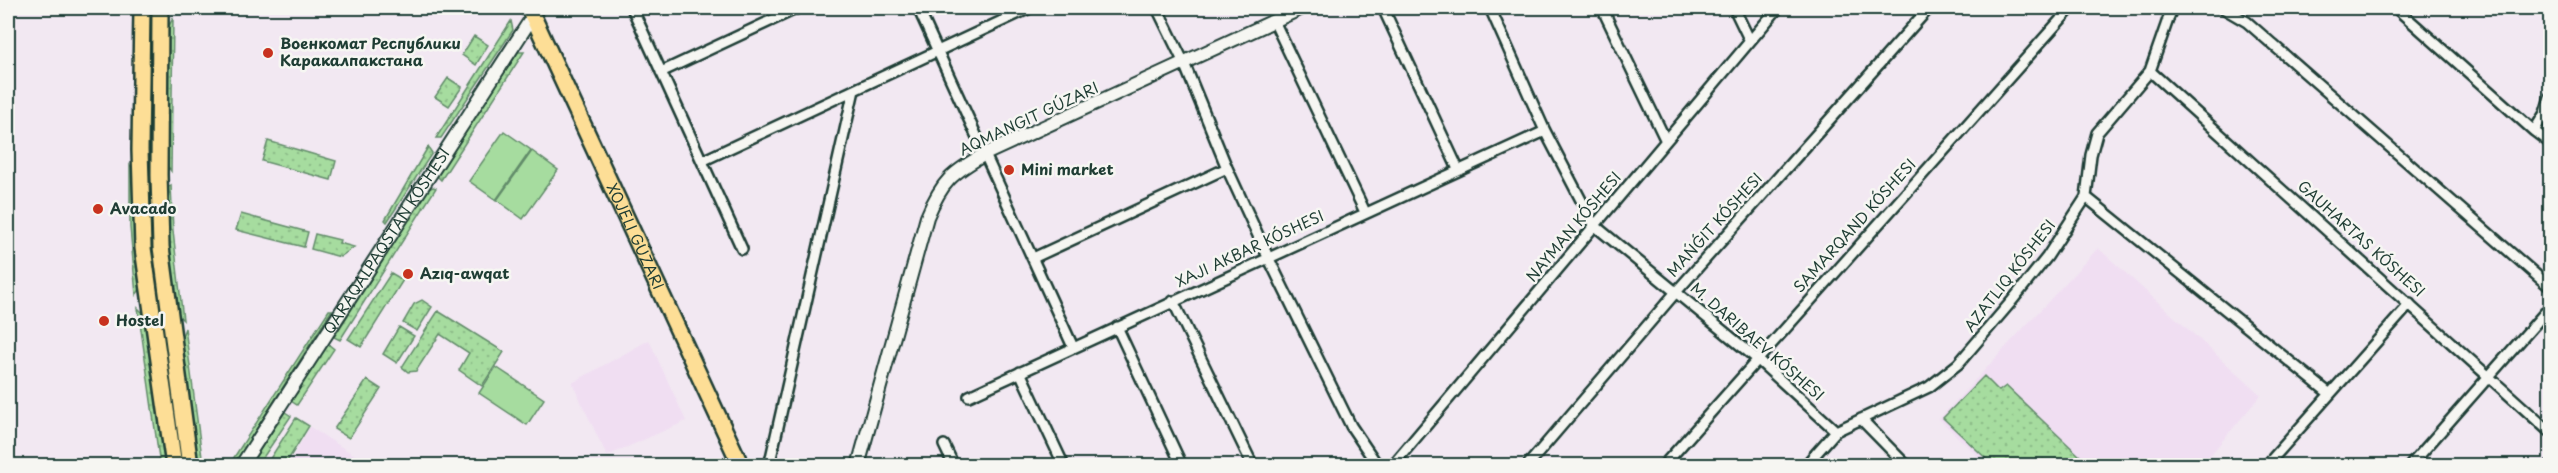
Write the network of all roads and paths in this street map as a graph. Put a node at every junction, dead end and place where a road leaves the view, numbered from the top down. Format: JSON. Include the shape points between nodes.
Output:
{"nodes":[{"id":1,"x":142,"y":8,"type":"edge"},
{"id":2,"x":160,"y":8,"type":"edge"},
{"id":3,"x":632,"y":8,"type":"edge"},
{"id":4,"x":798,"y":8,"type":"edge"},
{"id":5,"x":918,"y":8,"type":"edge"},
{"id":6,"x":1030,"y":8,"type":"edge"},
{"id":7,"x":1157,"y":8,"type":"edge"},
{"id":8,"x":1302,"y":8,"type":"edge"},
{"id":9,"x":1383,"y":8,"type":"edge"},
{"id":10,"x":1490,"y":8,"type":"edge"},
{"id":11,"x":1602,"y":8,"type":"edge"},
{"id":12,"x":1734,"y":8,"type":"edge"},
{"id":13,"x":1778,"y":8,"type":"edge"},
{"id":14,"x":1929,"y":8,"type":"edge"},
{"id":15,"x":2071,"y":8,"type":"edge"},
{"id":16,"x":2172,"y":8,"type":"edge"},
{"id":17,"x":2223,"y":8,"type":"edge"},
{"id":18,"x":2396,"y":8,"type":"edge"},
{"id":19,"x":531,"y":12,"type":"edge"},
{"id":20,"x":1274,"y":21,"type":"junction"},
{"id":21,"x":1750,"y":41,"type":"junction"},
{"id":22,"x":938,"y":50,"type":"junction"},
{"id":23,"x":1184,"y":63,"type":"junction"},
{"id":24,"x":2150,"y":71,"type":"junction"},
{"id":25,"x":661,"y":72,"type":"junction"},
{"id":26,"x":854,"y":90,"type":"junction"},
{"id":27,"x":2550,"y":97,"type":"edge"},
{"id":28,"x":1545,"y":131,"type":"junction"},
{"id":29,"x":2534,"y":131,"type":"junction"},
{"id":30,"x":1666,"y":141,"type":"junction"},
{"id":31,"x":2550,"y":143,"type":"edge"},
{"id":32,"x":985,"y":154,"type":"junction"},
{"id":33,"x":702,"y":161,"type":"junction"},
{"id":34,"x":1227,"y":168,"type":"junction"},
{"id":35,"x":1458,"y":170,"type":"junction"},
{"id":36,"x":140,"y":175,"type":"junction"},
{"id":37,"x":159,"y":175,"type":"junction"},
{"id":38,"x":2086,"y":197,"type":"junction"},
{"id":39,"x":1365,"y":212,"type":"junction"},
{"id":40,"x":1594,"y":225,"type":"junction"},
{"id":41,"x":742,"y":249,"type":"dead end"},
{"id":42,"x":1268,"y":257,"type":"junction"},
{"id":43,"x":1033,"y":258,"type":"junction"},
{"id":44,"x":2550,"y":287,"type":"edge"},
{"id":45,"x":1676,"y":292,"type":"junction"},
{"id":46,"x":1173,"y":301,"type":"junction"},
{"id":47,"x":2410,"y":304,"type":"junction"},
{"id":48,"x":2550,"y":307,"type":"edge"},
{"id":49,"x":1116,"y":327,"type":"junction"},
{"id":50,"x":1073,"y":347,"type":"junction"},
{"id":51,"x":1756,"y":358,"type":"junction"},
{"id":52,"x":1020,"y":372,"type":"junction"},
{"id":53,"x":2489,"y":376,"type":"junction"},
{"id":54,"x":2330,"y":394,"type":"junction"},
{"id":55,"x":969,"y":396,"type":"dead end"},
{"id":56,"x":1861,"y":419,"type":"junction"},
{"id":57,"x":1836,"y":430,"type":"junction"},
{"id":58,"x":2550,"y":432,"type":"edge"},
{"id":59,"x":944,"y":445,"type":"dead end"},
{"id":60,"x":174,"y":465,"type":"edge"},
{"id":61,"x":190,"y":465,"type":"edge"},
{"id":62,"x":241,"y":465,"type":"edge"},
{"id":63,"x":741,"y":465,"type":"edge"},
{"id":64,"x":767,"y":465,"type":"edge"},
{"id":65,"x":858,"y":465,"type":"edge"},
{"id":66,"x":954,"y":465,"type":"edge"},
{"id":67,"x":1064,"y":465,"type":"edge"},
{"id":68,"x":1182,"y":465,"type":"edge"},
{"id":69,"x":1253,"y":465,"type":"edge"},
{"id":70,"x":1378,"y":465,"type":"edge"},
{"id":71,"x":1392,"y":465,"type":"edge"},
{"id":72,"x":1527,"y":465,"type":"edge"},
{"id":73,"x":1663,"y":465,"type":"edge"},
{"id":74,"x":1805,"y":465,"type":"edge"},
{"id":75,"x":1907,"y":465,"type":"edge"},
{"id":76,"x":2266,"y":465,"type":"edge"},
{"id":77,"x":2410,"y":465,"type":"edge"}],
"edges":[{"from":1,"to":36,"type":"main road"},
{"from":2,"to":37,"type":"main road"},
{"from":3,"to":25,"type":"street"},
{"from":4,"to":25,"type":"street"},
{"from":5,"to":22,"type":"street"},
{"from":6,"to":22,"type":"street"},
{"from":7,"to":23,"type":"street"},
{"from":8,"to":20,"type":"street"},
{"from":9,"to":35,"type":"street"},
{"from":10,"to":28,"type":"street","name":"M. DARIBAEV KÓSHESI"},
{"from":11,"to":30,"type":"street"},
{"from":12,"to":21,"type":"street"},
{"from":13,"to":21,"type":"street","name":"NAYMAN KÓSHESI"},
{"from":14,"to":45,"type":"street"},
{"from":15,"to":51,"type":"street","name":"SAMARQAND KÓSHESI"},
{"from":16,"to":24,"type":"street"},
{"from":17,"to":44,"type":"street","via":[[2247,22]]},
{"from":18,"to":29,"type":"street"},
{"from":19,"to":62,"type":"street","name":"QARAQALPAQSTAN KÓSHESI"},
{"from":19,"to":63,"type":"main road"},
{"from":20,"to":23,"type":"street"},
{"from":20,"to":39,"type":"street"},
{"from":21,"to":30,"type":"street","name":"NAYMAN KÓSHESI"},
{"from":22,"to":26,"type":"street"},
{"from":22,"to":32,"type":"street"},
{"from":23,"to":32,"type":"street"},
{"from":23,"to":34,"type":"street"},
{"from":24,"to":38,"type":"street","via":[[2097,133]]},
{"from":24,"to":47,"type":"street","name":"GAUHARTAS KÓSHESI"},
{"from":25,"to":33,"type":"street"},
{"from":26,"to":33,"type":"street"},
{"from":26,"to":64,"type":"street"},
{"from":27,"to":29,"type":"street"},
{"from":28,"to":35,"type":"street","name":"XAJI AKBAR KÓSHESI"},
{"from":28,"to":40,"type":"street","name":"M. DARIBAEV KÓSHESI"},
{"from":29,"to":31,"type":"street"},
{"from":30,"to":40,"type":"street","name":"NAYMAN KÓSHESI"},
{"from":32,"to":43,"type":"street"},
{"from":32,"to":65,"type":"street","via":[[956,170],[937,193],[927,217]]},
{"from":33,"to":41,"type":"street"},
{"from":34,"to":42,"type":"street"},
{"from":34,"to":43,"type":"street"},
{"from":35,"to":39,"type":"street","name":"XAJI AKBAR KÓSHESI"},
{"from":36,"to":37,"type":"main road"},
{"from":36,"to":60,"type":"main road","via":[[149,301]]},
{"from":37,"to":61,"type":"main road","via":[[161,247]]},
{"from":38,"to":54,"type":"street"},
{"from":38,"to":56,"type":"street","via":[[2047,257],[1958,364],[1929,387]]},
{"from":39,"to":42,"type":"street","name":"XAJI AKBAR KÓSHESI"},
{"from":40,"to":45,"type":"street","name":"M. DARIBAEV KÓSHESI"},
{"from":40,"to":71,"type":"street","name":"NAYMAN KÓSHESI"},
{"from":42,"to":46,"type":"street","name":"XAJI AKBAR KÓSHESI"},
{"from":42,"to":70,"type":"street","via":[[1351,426]]},
{"from":43,"to":50,"type":"street"},
{"from":45,"to":51,"type":"street","name":"M. DARIBAEV KÓSHESI"},
{"from":45,"to":72,"type":"street"},
{"from":46,"to":49,"type":"street","name":"XAJI AKBAR KÓSHESI"},
{"from":46,"to":69,"type":"street"},
{"from":47,"to":53,"type":"street","name":"GAUHARTAS KÓSHESI"},
{"from":47,"to":54,"type":"street"},
{"from":48,"to":53,"type":"street"},
{"from":49,"to":50,"type":"street","name":"XAJI AKBAR KÓSHESI"},
{"from":49,"to":68,"type":"street"},
{"from":50,"to":52,"type":"street","name":"XAJI AKBAR KÓSHESI"},
{"from":51,"to":57,"type":"street","name":"M. DARIBAEV KÓSHESI"},
{"from":51,"to":73,"type":"street","name":"SAMARQAND KÓSHESI"},
{"from":52,"to":55,"type":"street","name":"XAJI AKBAR KÓSHESI"},
{"from":52,"to":67,"type":"street"},
{"from":53,"to":58,"type":"street","name":"GAUHARTAS KÓSHESI"},
{"from":53,"to":77,"type":"street"},
{"from":54,"to":76,"type":"street"},
{"from":56,"to":57,"type":"street"},
{"from":56,"to":75,"type":"street"},
{"from":57,"to":74,"type":"street"},
{"from":59,"to":66,"type":"street"}]}
